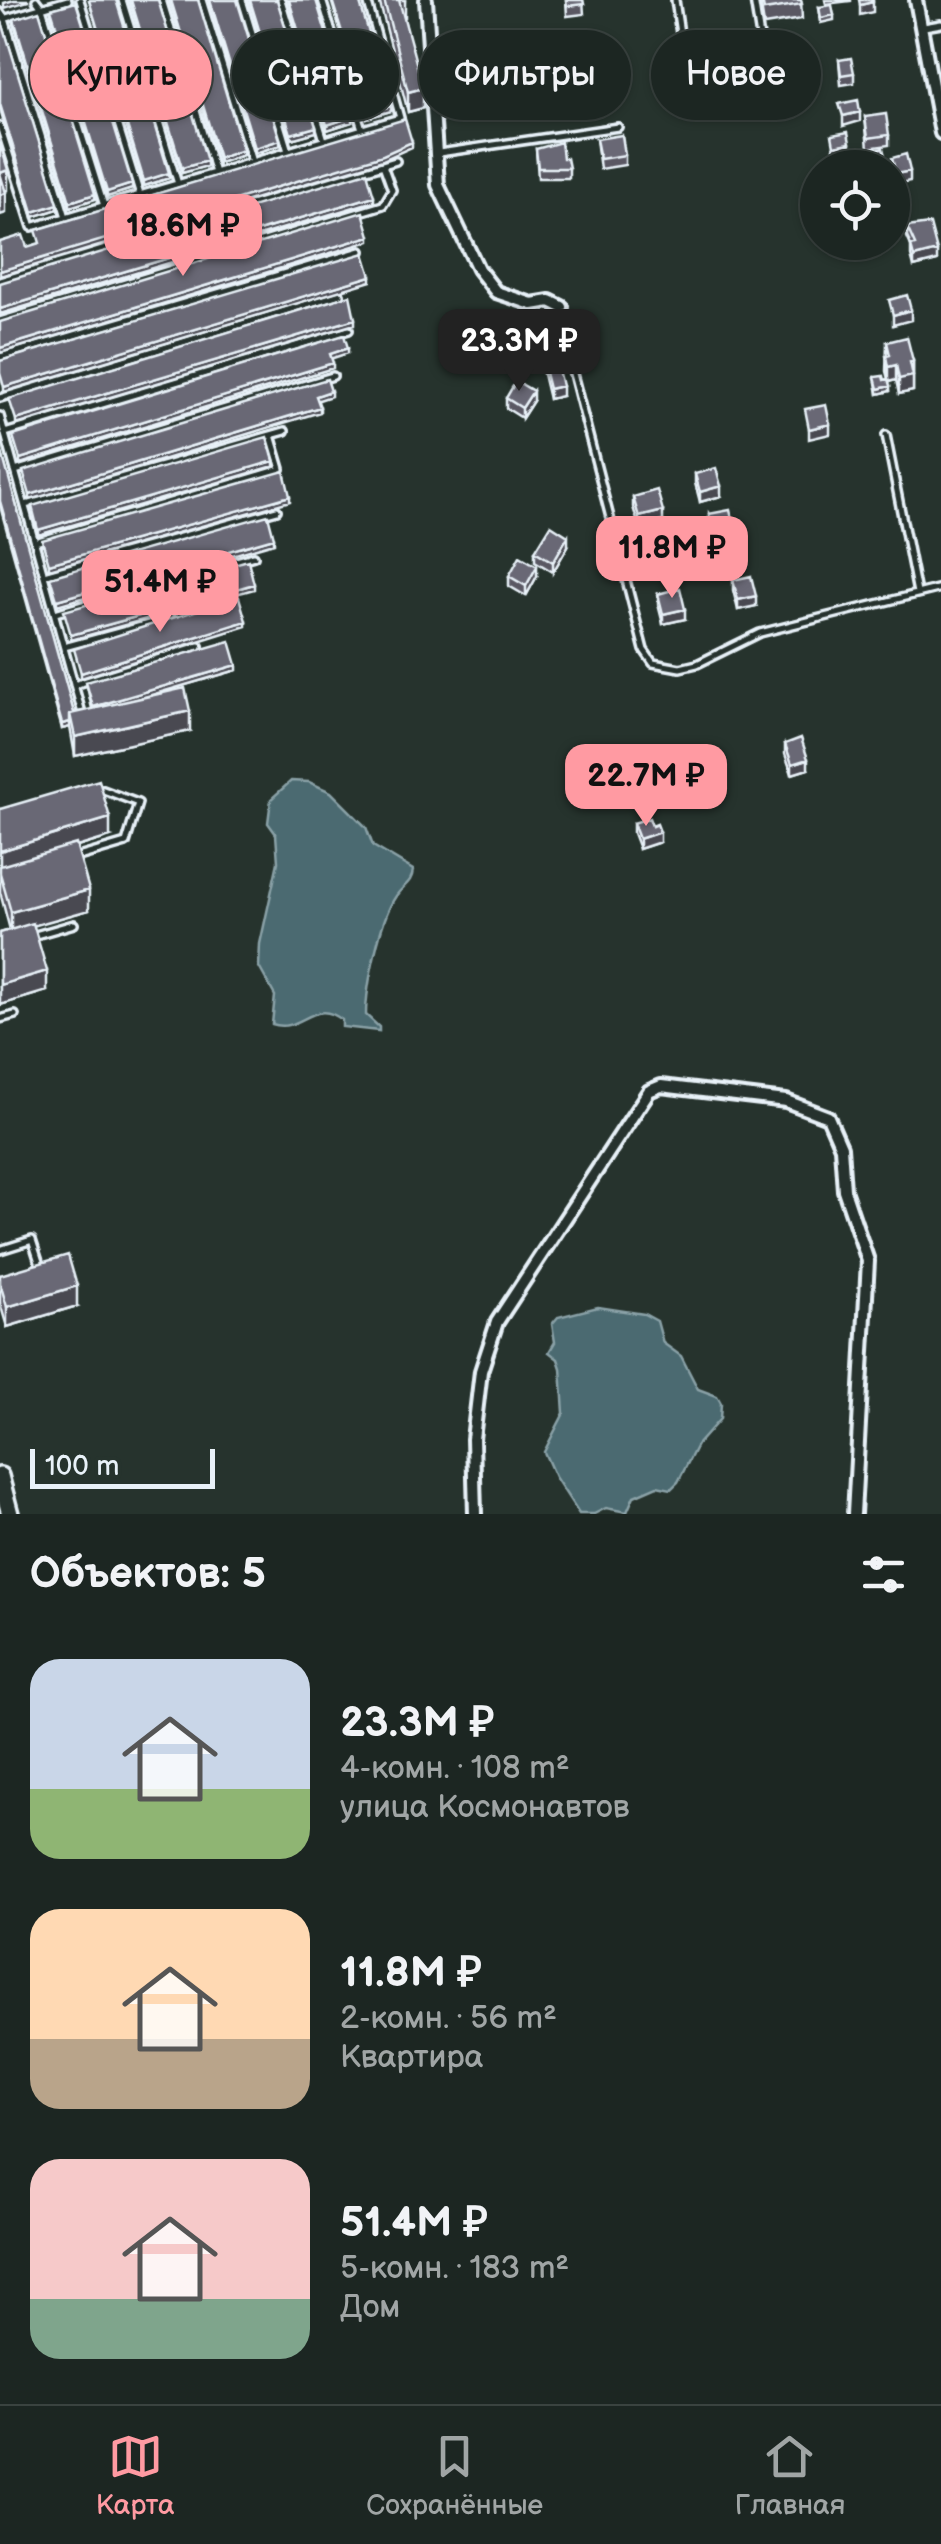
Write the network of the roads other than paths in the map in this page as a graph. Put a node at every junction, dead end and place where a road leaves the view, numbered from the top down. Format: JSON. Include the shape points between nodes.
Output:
{"nodes":[{"id":1,"x":36,"y":0,"type":"edge"},
{"id":2,"x":68,"y":0,"type":"edge"},
{"id":3,"x":80,"y":0,"type":"edge"},
{"id":4,"x":122,"y":0,"type":"edge"},
{"id":5,"x":162,"y":0,"type":"edge"},
{"id":6,"x":202,"y":0,"type":"edge"},
{"id":7,"x":242,"y":0,"type":"edge"},
{"id":8,"x":281,"y":0,"type":"edge"},
{"id":9,"x":322,"y":0,"type":"edge"},
{"id":10,"x":366,"y":0,"type":"edge"},
{"id":11,"x":426,"y":0,"type":"edge"},
{"id":12,"x":674,"y":0,"type":"edge"},
{"id":13,"x":754,"y":0,"type":"edge"},
{"id":14,"x":916,"y":0,"type":"edge"},
{"id":15,"x":42,"y":8,"type":"junction"},
{"id":16,"x":2,"y":17,"type":"edge"},
{"id":17,"x":941,"y":24,"type":"edge"},
{"id":18,"x":921,"y":27,"type":"junction"},
{"id":19,"x":680,"y":30,"type":"edge"},
{"id":20,"x":759,"y":30,"type":"edge"},
{"id":21,"x":0,"y":126,"type":"edge"},
{"id":22,"x":618,"y":126,"type":"dead end"},
{"id":23,"x":362,"y":129,"type":"junction"},
{"id":24,"x":941,"y":133,"type":"edge"},
{"id":25,"x":324,"y":140,"type":"junction"},
{"id":26,"x":288,"y":151,"type":"junction"},
{"id":27,"x":436,"y":153,"type":"junction"},
{"id":28,"x":396,"y":161,"type":"dead end"},
{"id":29,"x":252,"y":162,"type":"junction"},
{"id":30,"x":384,"y":165,"type":"junction"},
{"id":31,"x":215,"y":173,"type":"junction"},
{"id":32,"x":178,"y":184,"type":"junction"},
{"id":33,"x":140,"y":195,"type":"junction"},
{"id":34,"x":104,"y":206,"type":"junction"},
{"id":35,"x":66,"y":216,"type":"junction"},
{"id":36,"x":360,"y":250,"type":"edge"},
{"id":37,"x":0,"y":281,"type":"edge"},
{"id":38,"x":340,"y":294,"type":"edge"},
{"id":39,"x":562,"y":307,"type":"joint"},
{"id":40,"x":0,"y":321,"type":"edge"},
{"id":41,"x":349,"y":330,"type":"dead end"},
{"id":42,"x":0,"y":357,"type":"edge"},
{"id":43,"x":333,"y":376,"type":"dead end"},
{"id":44,"x":0,"y":398,"type":"edge"},
{"id":45,"x":0,"y":416,"type":"edge"},
{"id":46,"x":285,"y":430,"type":"dead end"},
{"id":47,"x":5,"y":433,"type":"junction"},
{"id":48,"x":271,"y":435,"type":"junction"},
{"id":49,"x":886,"y":435,"type":"dead end"},
{"id":50,"x":15,"y":471,"type":"junction"},
{"id":51,"x":25,"y":505,"type":"junction"},
{"id":52,"x":277,"y":510,"type":"dead end"},
{"id":53,"x":35,"y":542,"type":"junction"},
{"id":54,"x":254,"y":556,"type":"dead end"},
{"id":55,"x":44,"y":574,"type":"junction"},
{"id":56,"x":941,"y":588,"type":"edge"},
{"id":57,"x":917,"y":594,"type":"junction"},
{"id":58,"x":54,"y":613,"type":"junction"},
{"id":59,"x":171,"y":618,"type":"edge"},
{"id":60,"x":199,"y":646,"type":"edge"},
{"id":61,"x":64,"y":647,"type":"junction"},
{"id":62,"x":74,"y":685,"type":"junction"},
{"id":63,"x":84,"y":720,"type":"edge"},
{"id":64,"x":82,"y":792,"type":"edge"},
{"id":65,"x":72,"y":859,"type":"edge"},
{"id":66,"x":74,"y":924,"type":"dead end"},
{"id":67,"x":18,"y":940,"type":"edge"},
{"id":68,"x":15,"y":1015,"type":"dead end"},
{"id":69,"x":0,"y":1019,"type":"edge"},
{"id":70,"x":0,"y":1250,"type":"edge"},
{"id":71,"x":40,"y":1268,"type":"edge"},
{"id":72,"x":0,"y":1476,"type":"edge"},
{"id":73,"x":10,"y":1514,"type":"edge"},
{"id":74,"x":474,"y":1514,"type":"edge"},
{"id":75,"x":854,"y":1514,"type":"edge"}],
"edges":[{"from":1,"to":15,"type":"lane"},
{"from":2,"to":15,"type":"lane"},
{"from":3,"to":33,"type":"lane"},
{"from":4,"to":32,"type":"lane"},
{"from":5,"to":31,"type":"lane"},
{"from":6,"to":29,"type":"lane"},
{"from":7,"to":26,"type":"lane"},
{"from":8,"to":25,"type":"lane"},
{"from":9,"to":23,"type":"lane"},
{"from":10,"to":23,"type":"lane","via":[[400,118]]},
{"from":11,"to":27,"type":"street"},
{"from":12,"to":19,"type":"lane"},
{"from":13,"to":20,"type":"lane"},
{"from":14,"to":18,"type":"street"},
{"from":15,"to":16,"type":"lane"},
{"from":15,"to":34,"type":"lane"},
{"from":16,"to":35,"type":"lane"},
{"from":17,"to":18,"type":"lane"},
{"from":18,"to":24,"type":"street"},
{"from":21,"to":35,"type":"lane","via":[[32,227]]},
{"from":22,"to":27,"type":"lane"},
{"from":23,"to":25,"type":"lane"},
{"from":25,"to":26,"type":"lane"},
{"from":26,"to":29,"type":"lane"},
{"from":27,"to":39,"type":"street","via":[[438,185],[496,292]]},
{"from":28,"to":30,"type":"lane"},
{"from":29,"to":31,"type":"lane"},
{"from":30,"to":37,"type":"lane"},
{"from":30,"to":40,"type":"lane","via":[[392,190],[383,205]]},
{"from":31,"to":32,"type":"lane"},
{"from":32,"to":33,"type":"lane"},
{"from":33,"to":34,"type":"lane"},
{"from":34,"to":35,"type":"lane"},
{"from":36,"to":42,"type":"lane"},
{"from":38,"to":44,"type":"lane"},
{"from":39,"to":57,"type":"lane","via":[[570,362],[644,650],[654,663],[697,664],[760,632]]},
{"from":41,"to":47,"type":"lane"},
{"from":43,"to":50,"type":"lane"},
{"from":45,"to":47,"type":"lane"},
{"from":46,"to":48,"type":"lane"},
{"from":47,"to":50,"type":"lane"},
{"from":48,"to":51,"type":"lane"},
{"from":48,"to":53,"type":"lane","via":[[281,469]]},
{"from":49,"to":57,"type":"lane"},
{"from":50,"to":51,"type":"lane"},
{"from":51,"to":53,"type":"lane"},
{"from":52,"to":55,"type":"lane"},
{"from":53,"to":55,"type":"lane"},
{"from":54,"to":58,"type":"lane"},
{"from":55,"to":58,"type":"lane"},
{"from":56,"to":57,"type":"lane"},
{"from":58,"to":61,"type":"lane"},
{"from":59,"to":61,"type":"lane"},
{"from":60,"to":62,"type":"lane"},
{"from":61,"to":62,"type":"lane"},
{"from":62,"to":63,"type":"lane"},
{"from":64,"to":65,"type":"lane","via":[[101,786],[138,803],[126,843]]},
{"from":66,"to":67,"type":"lane"},
{"from":68,"to":69,"type":"lane"},
{"from":70,"to":71,"type":"lane","via":[[32,1240]]},
{"from":72,"to":73,"type":"street"},
{"from":74,"to":75,"type":"street","via":[[481,1371],[497,1322],[649,1091],[661,1086],[786,1102],[828,1117],[868,1261]]}]}
